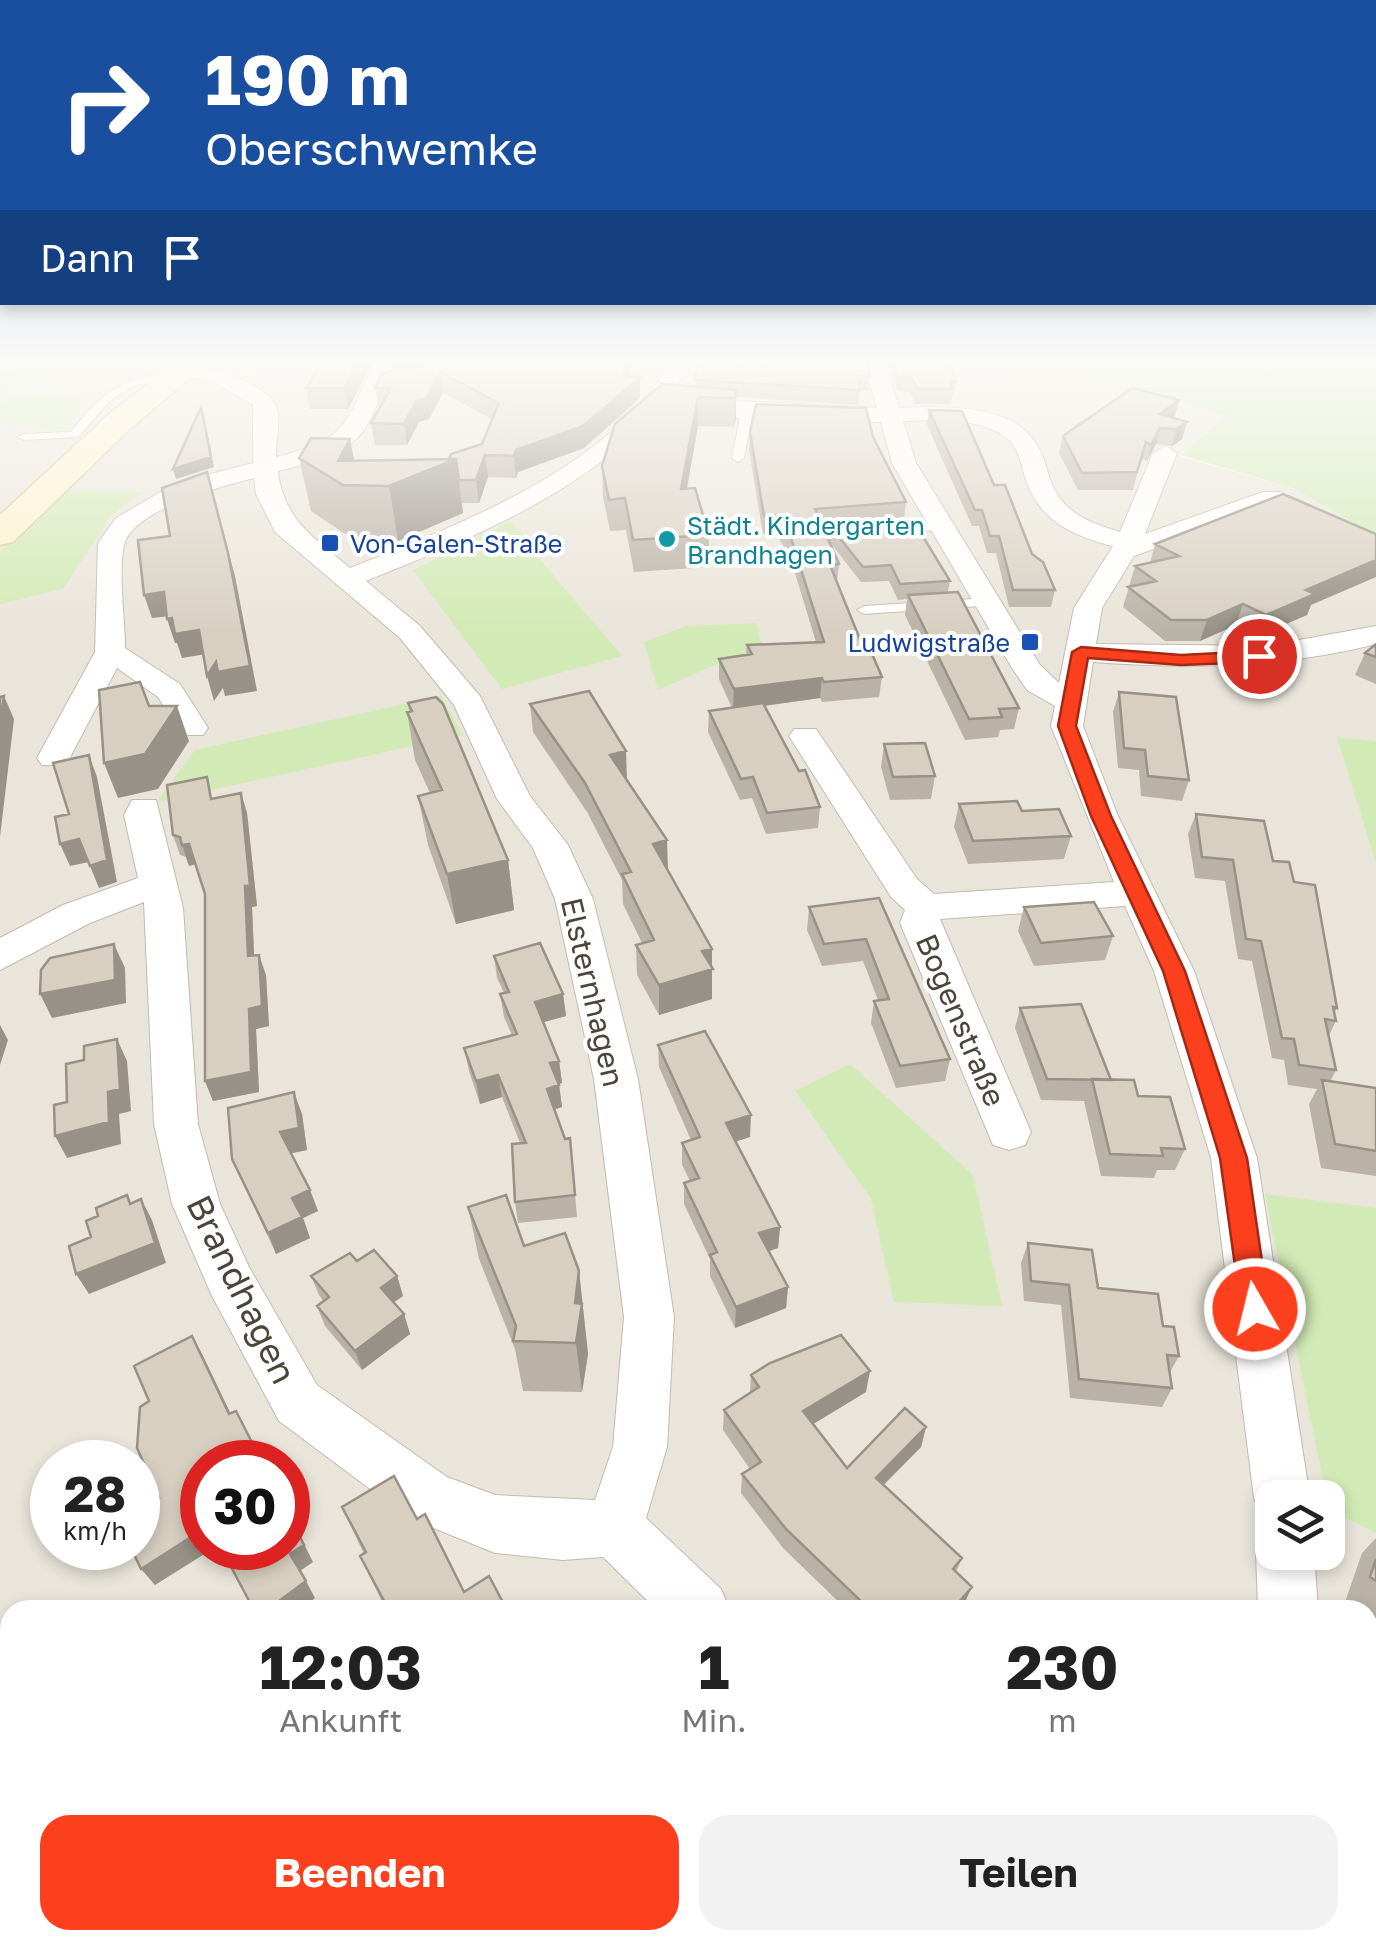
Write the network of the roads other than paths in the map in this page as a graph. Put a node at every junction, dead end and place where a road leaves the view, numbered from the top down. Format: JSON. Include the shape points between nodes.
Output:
{"nodes":[{"id":1,"x":92,"y":452,"type":"edge"},
{"id":2,"x":265,"y":452,"type":"edge"},
{"id":3,"x":322,"y":452,"type":"edge"},
{"id":4,"x":596,"y":452,"type":"edge"},
{"id":5,"x":739,"y":452,"type":"edge"},
{"id":6,"x":901,"y":452,"type":"edge"},
{"id":7,"x":1031,"y":452,"type":"edge"},
{"id":8,"x":1165,"y":453,"type":"dead end"},
{"id":9,"x":738,"y":458,"type":"dead end"},
{"id":10,"x":264,"y":469,"type":"junction"},
{"id":11,"x":1272,"y":498,"type":"edge"},
{"id":12,"x":939,"y":526,"type":"junction"},
{"id":13,"x":866,"y":530,"type":"edge"},
{"id":14,"x":0,"y":534,"type":"edge"},
{"id":15,"x":1126,"y":546,"type":"junction"},
{"id":16,"x":344,"y":580,"type":"junction"},
{"id":17,"x":989,"y":602,"type":"junction"},
{"id":18,"x":864,"y":610,"type":"dead end"},
{"id":19,"x":1376,"y":635,"type":"edge"},
{"id":20,"x":110,"y":652,"type":"junction"},
{"id":21,"x":1081,"y":652,"type":"junction"},
{"id":22,"x":158,"y":682,"type":"junction"},
{"id":23,"x":88,"y":700,"type":"junction"},
{"id":24,"x":1070,"y":702,"type":"junction"},
{"id":25,"x":192,"y":728,"type":"dead end"},
{"id":26,"x":805,"y":736,"type":"dead end"},
{"id":27,"x":54,"y":758,"type":"edge"},
{"id":28,"x":144,"y":808,"type":"dead end"},
{"id":29,"x":158,"y":885,"type":"junction"},
{"id":30,"x":1137,"y":893,"type":"junction"},
{"id":31,"x":925,"y":907,"type":"junction"},
{"id":32,"x":0,"y":956,"type":"edge"},
{"id":33,"x":1009,"y":1132,"type":"dead end"},
{"id":34,"x":1279,"y":1480,"type":"edge"},
{"id":35,"x":614,"y":1528,"type":"junction"},
{"id":36,"x":1286,"y":1570,"type":"edge"},
{"id":37,"x":690,"y":1600,"type":"edge"},
{"id":38,"x":1287,"y":1600,"type":"edge"}],
"edges":[{"from":1,"to":14,"type":"main road"},
{"from":2,"to":10,"type":"street","name":"Elsternhagen"},
{"from":3,"to":10,"type":"street"},
{"from":4,"to":16,"type":"street","via":[[402,558]]},
{"from":5,"to":9,"type":"lane"},
{"from":6,"to":12,"type":"street"},
{"from":7,"to":15,"type":"street","via":[[1056,512]]},
{"from":8,"to":15,"type":"street"},
{"from":10,"to":16,"type":"street","name":"Elsternhagen","via":[[284,527]]},
{"from":10,"to":20,"type":"street","via":[[185,488],[124,523],[111,543]]},
{"from":11,"to":15,"type":"street"},
{"from":12,"to":13,"type":"lane"},
{"from":12,"to":17,"type":"street"},
{"from":15,"to":21,"type":"street","via":[[1088,608]]},
{"from":16,"to":35,"type":"street","name":"Elsternhagen","via":[[410,632],[469,704],[514,800],[550,845],[574,899],[616,1080],[649,1318],[640,1447]]},
{"from":17,"to":18,"type":"lane"},
{"from":17,"to":24,"type":"street","via":[[1038,683]]},
{"from":19,"to":21,"type":"street","via":[[1259,656],[1181,660]]},
{"from":20,"to":22,"type":"street"},
{"from":20,"to":23,"type":"street"},
{"from":21,"to":24,"type":"street"},
{"from":22,"to":23,"type":"street","via":[[138,694]]},
{"from":22,"to":25,"type":"street","via":[[180,698]]},
{"from":23,"to":27,"type":"street"},
{"from":24,"to":30,"type":"street","via":[[1067,726]]},
{"from":26,"to":31,"type":"street","name":"Bogenstraße","via":[[904,888]]},
{"from":28,"to":29,"type":"street","name":"Brandhagen"},
{"from":29,"to":32,"type":"street","via":[[48,926]]},
{"from":29,"to":35,"type":"street","name":"Brandhagen","via":[[176,1124],[196,1204],[298,1403],[429,1498],[495,1524]]},
{"from":30,"to":31,"type":"street","name":"Bogenstraße"},
{"from":30,"to":34,"type":"street","via":[[1174,971],[1234,1158]]},
{"from":31,"to":33,"type":"street","name":"Bogenstraße","via":[[919,924]]},
{"from":35,"to":37,"type":"street"},
{"from":36,"to":38,"type":"street"}]}
